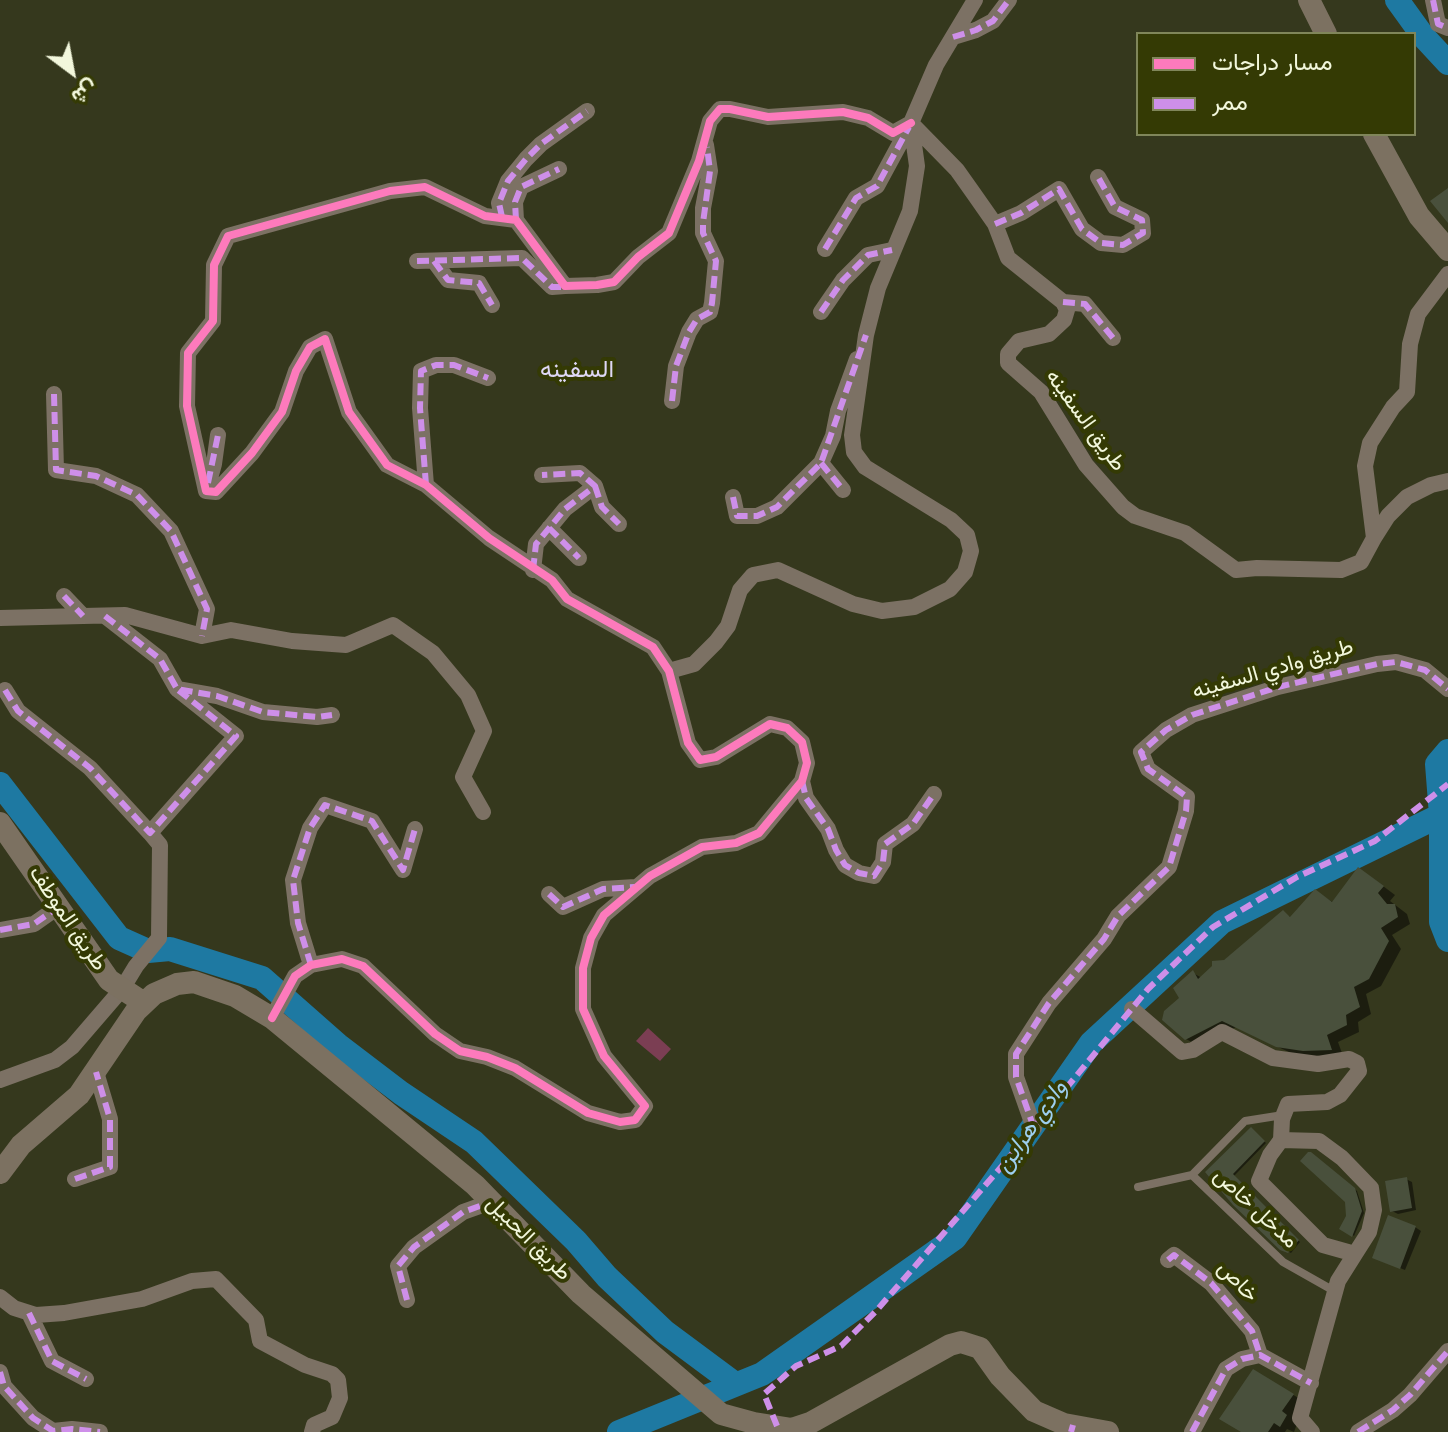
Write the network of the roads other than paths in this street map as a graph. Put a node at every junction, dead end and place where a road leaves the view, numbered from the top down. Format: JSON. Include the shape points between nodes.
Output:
{"nodes":[{"id":1,"x":975,"y":0,"type":"edge"},
{"id":2,"x":1009,"y":0,"type":"edge"},
{"id":3,"x":1309,"y":0,"type":"edge"},
{"id":4,"x":1433,"y":0,"type":"edge"},
{"id":5,"x":1448,"y":28,"type":"edge"},
{"id":6,"x":1325,"y":32,"type":"edge"},
{"id":7,"x":953,"y":37,"type":"junction"},
{"id":8,"x":587,"y":111,"type":"dead end"},
{"id":9,"x":911,"y":123,"type":"junction"},
{"id":10,"x":704,"y":135,"type":"junction"},
{"id":11,"x":1375,"y":136,"type":"edge"},
{"id":12,"x":559,"y":169,"type":"dead end"},
{"id":13,"x":1098,"y":177,"type":"dead end"},
{"id":14,"x":509,"y":218,"type":"junction"},
{"id":15,"x":995,"y":224,"type":"junction"},
{"id":16,"x":825,"y":249,"type":"dead end"},
{"id":17,"x":892,"y":250,"type":"junction"},
{"id":18,"x":1448,"y":250,"type":"edge"},
{"id":19,"x":417,"y":261,"type":"dead end"},
{"id":20,"x":434,"y":261,"type":"junction"},
{"id":21,"x":1448,"y":274,"type":"edge"},
{"id":22,"x":565,"y":286,"type":"junction"},
{"id":23,"x":1063,"y":302,"type":"junction"},
{"id":24,"x":492,"y":305,"type":"dead end"},
{"id":25,"x":821,"y":312,"type":"dead end"},
{"id":26,"x":866,"y":335,"type":"junction"},
{"id":27,"x":1113,"y":338,"type":"dead end"},
{"id":28,"x":488,"y":378,"type":"dead end"},
{"id":29,"x":54,"y":394,"type":"dead end"},
{"id":30,"x":672,"y":401,"type":"dead end"},
{"id":31,"x":218,"y":435,"type":"dead end"},
{"id":32,"x":821,"y":463,"type":"junction"},
{"id":33,"x":542,"y":475,"type":"dead end"},
{"id":34,"x":1448,"y":481,"type":"edge"},
{"id":35,"x":426,"y":485,"type":"junction"},
{"id":36,"x":595,"y":486,"type":"junction"},
{"id":37,"x":843,"y":490,"type":"dead end"},
{"id":38,"x":206,"y":491,"type":"junction"},
{"id":39,"x":733,"y":497,"type":"dead end"},
{"id":40,"x":619,"y":524,"type":"dead end"},
{"id":41,"x":549,"y":528,"type":"junction"},
{"id":42,"x":1374,"y":538,"type":"junction"},
{"id":43,"x":579,"y":558,"type":"dead end"},
{"id":44,"x":533,"y":570,"type":"junction"},
{"id":45,"x":64,"y":596,"type":"dead end"},
{"id":46,"x":83,"y":616,"type":"junction"},
{"id":47,"x":105,"y":616,"type":"junction"},
{"id":48,"x":0,"y":618,"type":"edge"},
{"id":49,"x":202,"y":636,"type":"junction"},
{"id":50,"x":669,"y":671,"type":"junction"},
{"id":51,"x":177,"y":689,"type":"junction"},
{"id":52,"x":1448,"y":689,"type":"edge"},
{"id":53,"x":5,"y":690,"type":"dead end"},
{"id":54,"x":332,"y":715,"type":"dead end"},
{"id":55,"x":802,"y":781,"type":"junction"},
{"id":56,"x":934,"y":794,"type":"dead end"},
{"id":57,"x":483,"y":812,"type":"dead end"},
{"id":58,"x":0,"y":823,"type":"edge"},
{"id":59,"x":415,"y":829,"type":"dead end"},
{"id":60,"x":150,"y":833,"type":"junction"},
{"id":61,"x":635,"y":887,"type":"junction"},
{"id":62,"x":549,"y":894,"type":"dead end"},
{"id":63,"x":58,"y":907,"type":"junction"},
{"id":64,"x":0,"y":930,"type":"edge"},
{"id":65,"x":311,"y":965,"type":"junction"},
{"id":66,"x":122,"y":989,"type":"junction"},
{"id":67,"x":144,"y":1003,"type":"junction"},
{"id":68,"x":1132,"y":1009,"type":"dead end"},
{"id":69,"x":272,"y":1018,"type":"junction"},
{"id":70,"x":96,"y":1072,"type":"junction"},
{"id":71,"x":0,"y":1080,"type":"edge"},
{"id":72,"x":1283,"y":1115,"type":"junction"},
{"id":73,"x":1034,"y":1128,"type":"dead end"},
{"id":74,"x":1281,"y":1140,"type":"junction"},
{"id":75,"x":0,"y":1173,"type":"edge"},
{"id":76,"x":1192,"y":1175,"type":"junction"},
{"id":77,"x":75,"y":1179,"type":"dead end"},
{"id":78,"x":1138,"y":1187,"type":"dead end"},
{"id":79,"x":491,"y":1202,"type":"junction"},
{"id":80,"x":1355,"y":1254,"type":"junction"},
{"id":81,"x":1168,"y":1260,"type":"dead end"},
{"id":82,"x":1336,"y":1292,"type":"junction"},
{"id":83,"x":0,"y":1297,"type":"edge"},
{"id":84,"x":407,"y":1300,"type":"dead end"},
{"id":85,"x":29,"y":1313,"type":"junction"},
{"id":86,"x":1448,"y":1351,"type":"edge"},
{"id":87,"x":1260,"y":1355,"type":"junction"},
{"id":88,"x":0,"y":1372,"type":"edge"},
{"id":89,"x":86,"y":1379,"type":"dead end"},
{"id":90,"x":1311,"y":1383,"type":"junction"},
{"id":91,"x":37,"y":1425,"type":"edge"},
{"id":92,"x":748,"y":1428,"type":"edge"},
{"id":93,"x":1072,"y":1429,"type":"edge"},
{"id":94,"x":100,"y":1432,"type":"edge"},
{"id":95,"x":312,"y":1432,"type":"edge"},
{"id":96,"x":1108,"y":1432,"type":"edge"},
{"id":97,"x":1192,"y":1432,"type":"edge"},
{"id":98,"x":1312,"y":1432,"type":"edge"},
{"id":99,"x":1358,"y":1432,"type":"edge"}],
"edges":[{"from":1,"to":7,"type":"street"},
{"from":2,"to":7,"type":"street","via":[[993,21]]},
{"from":3,"to":6,"type":"street"},
{"from":4,"to":5,"type":"street","via":[[1438,24]]},
{"from":7,"to":9,"type":"street"},
{"from":8,"to":14,"type":"street","via":[[541,144],[508,181],[499,203]]},
{"from":9,"to":10,"type":"street","via":[[893,133],[868,118],[843,112],[768,117],[720,109]]},
{"from":9,"to":15,"type":"street","via":[[957,170]]},
{"from":9,"to":16,"type":"street","via":[[877,186],[856,198]]},
{"from":9,"to":17,"type":"street","via":[[917,166],[910,211]]},
{"from":10,"to":22,"type":"street","via":[[699,161],[669,233],[614,282]]},
{"from":10,"to":30,"type":"street","via":[[710,171],[703,233],[716,261],[712,303],[710,312],[689,332],[676,366]]},
{"from":11,"to":18,"type":"street","via":[[1419,216]]},
{"from":12,"to":14,"type":"street","via":[[521,187]]},
{"from":13,"to":15,"type":"street","via":[[1115,207],[1142,220],[1143,233],[1123,245],[1101,243],[1082,229],[1059,189]]},
{"from":14,"to":22,"type":"street"},
{"from":14,"to":38,"type":"street","via":[[485,216],[425,187],[390,191],[228,236],[214,265],[213,321],[188,353],[187,406]]},
{"from":15,"to":23,"type":"street","via":[[1008,258]]},
{"from":17,"to":25,"type":"street","via":[[868,255]]},
{"from":17,"to":26,"type":"street"},
{"from":19,"to":20,"type":"street"},
{"from":20,"to":22,"type":"street","via":[[522,258],[552,287]]},
{"from":20,"to":24,"type":"street","via":[[448,280],[479,283]]},
{"from":21,"to":42,"type":"street","via":[[1418,314],[1407,392],[1370,443],[1365,466]]},
{"from":23,"to":27,"type":"street","via":[[1085,304]]},
{"from":23,"to":42,"type":"street","name":"طريق السفينه","via":[[1064,320],[1049,334],[1019,341],[1008,354],[1008,363],[1041,392],[1086,465],[1123,507],[1185,533],[1236,570],[1341,570],[1361,562]]},
{"from":26,"to":32,"type":"street"},
{"from":26,"to":50,"type":"street","via":[[854,452],[865,467],[967,535],[971,551],[965,572],[950,589],[914,607],[882,611],[853,604],[778,570],[753,575],[740,590],[728,626],[716,642],[694,664]]},
{"from":28,"to":35,"type":"street","via":[[454,365],[421,371]]},
{"from":29,"to":49,"type":"street","via":[[56,470],[96,476],[137,495],[171,531],[207,609]]},
{"from":31,"to":38,"type":"street"},
{"from":32,"to":37,"type":"street"},
{"from":32,"to":39,"type":"street","via":[[777,507],[757,516],[737,516]]},
{"from":33,"to":36,"type":"street","via":[[580,473]]},
{"from":34,"to":42,"type":"street","name":"طريق السفينه","via":[[1407,497]]},
{"from":35,"to":38,"type":"street","via":[[387,465],[349,412],[325,339],[310,347],[282,412],[252,453],[216,492]]},
{"from":35,"to":44,"type":"street"},
{"from":36,"to":40,"type":"street","via":[[602,507]]},
{"from":36,"to":41,"type":"street"},
{"from":41,"to":43,"type":"street"},
{"from":41,"to":44,"type":"street","via":[[536,544]]},
{"from":44,"to":50,"type":"street","via":[[552,580],[567,599],[653,647]]},
{"from":45,"to":46,"type":"street"},
{"from":46,"to":47,"type":"street"},
{"from":46,"to":48,"type":"street"},
{"from":47,"to":49,"type":"street","via":[[125,615]]},
{"from":47,"to":51,"type":"street","via":[[160,659]]},
{"from":49,"to":57,"type":"street","via":[[231,630],[346,645],[393,625],[433,653],[468,695],[484,731],[463,777]]},
{"from":50,"to":55,"type":"street","via":[[688,743],[700,760],[716,757],[770,724],[787,728],[802,742],[807,763]]},
{"from":51,"to":54,"type":"street","via":[[263,712]]},
{"from":51,"to":60,"type":"street","via":[[236,736]]},
{"from":52,"to":73,"type":"street","name":"طريق وادي السفينه","via":[[1425,670],[1396,662],[1377,664],[1253,694],[1192,715],[1141,752],[1148,769],[1187,797],[1186,811],[1169,867],[1118,916],[1016,1054],[1016,1077]]},
{"from":53,"to":60,"type":"street","via":[[18,711],[90,768]]},
{"from":55,"to":56,"type":"street","via":[[806,798],[845,865],[874,876],[885,844],[913,824]]},
{"from":55,"to":61,"type":"street","via":[[759,833],[736,843],[702,847]]},
{"from":58,"to":63,"type":"street","name":"طريق الموطف"},
{"from":59,"to":65,"type":"street","via":[[403,870],[372,821],[325,805],[310,828],[293,880],[298,923]]},
{"from":60,"to":66,"type":"street","via":[[160,845],[159,938]]},
{"from":61,"to":62,"type":"street","via":[[603,889],[563,907]]},
{"from":61,"to":65,"type":"street","via":[[604,915],[591,938],[581,989],[583,1009],[604,1056],[645,1106],[635,1120],[620,1122],[588,1113],[515,1068],[460,1051],[363,966],[342,959]]},
{"from":63,"to":64,"type":"street","via":[[34,924]]},
{"from":63,"to":66,"type":"street","name":"طريق الموطف","via":[[109,980]]},
{"from":65,"to":69,"type":"street","via":[[295,976]]},
{"from":66,"to":67,"type":"street","name":"طريق الموطف"},
{"from":66,"to":71,"type":"street","via":[[55,1060]]},
{"from":67,"to":69,"type":"street","name":"طريق الحبيل","via":[[177,984],[194,982],[235,996]]},
{"from":67,"to":70,"type":"street","name":"طريق الحبيل"},
{"from":68,"to":72,"type":"street","via":[[1182,1052],[1222,1032],[1273,1058],[1357,1063],[1359,1071],[1340,1095],[1327,1102],[1288,1104]]},
{"from":69,"to":79,"type":"street","name":"طريق الحبيل"},
{"from":70,"to":75,"type":"street","name":"طريق الحبيل","via":[[79,1095],[21,1145]]},
{"from":70,"to":77,"type":"street","via":[[110,1119],[110,1167]]},
{"from":72,"to":74,"type":"street"},
{"from":72,"to":76,"type":"lane","name":"مدخل خاص","via":[[1245,1121]]},
{"from":74,"to":80,"type":"street","via":[[1259,1181],[1323,1245]]},
{"from":74,"to":80,"type":"street","via":[[1319,1141],[1371,1188],[1369,1232]]},
{"from":76,"to":78,"type":"lane","name":"مدخل خاص"},
{"from":76,"to":82,"type":"lane","name":"مدخل خاص","via":[[1283,1262]]},
{"from":79,"to":84,"type":"street","via":[[463,1212],[414,1247],[398,1266]]},
{"from":79,"to":92,"type":"street","name":"طريق الحبيل","via":[[581,1294],[721,1414]]},
{"from":80,"to":82,"type":"street"},
{"from":81,"to":87,"type":"street","name":"خاص","via":[[1174,1255],[1211,1283],[1252,1331]]},
{"from":82,"to":90,"type":"street"},
{"from":83,"to":85,"type":"street"},
{"from":85,"to":89,"type":"street","via":[[52,1361]]},
{"from":85,"to":95,"type":"street","via":[[64,1313],[142,1299],[192,1281],[216,1279],[256,1320],[260,1341],[338,1380],[340,1398],[332,1417],[314,1425]]},
{"from":86,"to":99,"type":"street","via":[[1410,1395]]},
{"from":87,"to":90,"type":"street"},
{"from":87,"to":97,"type":"street","via":[[1226,1369]]},
{"from":88,"to":91,"type":"street","via":[[4,1386]]},
{"from":90,"to":98,"type":"street","via":[[1300,1418]]},
{"from":91,"to":94,"type":"street","via":[[53,1431]]},
{"from":92,"to":93,"type":"street","name":"طريق الحبيل","via":[[792,1429],[810,1423],[961,1342],[980,1348],[1034,1411]]},
{"from":93,"to":96,"type":"street","name":"طريق الحبيل"}]}
